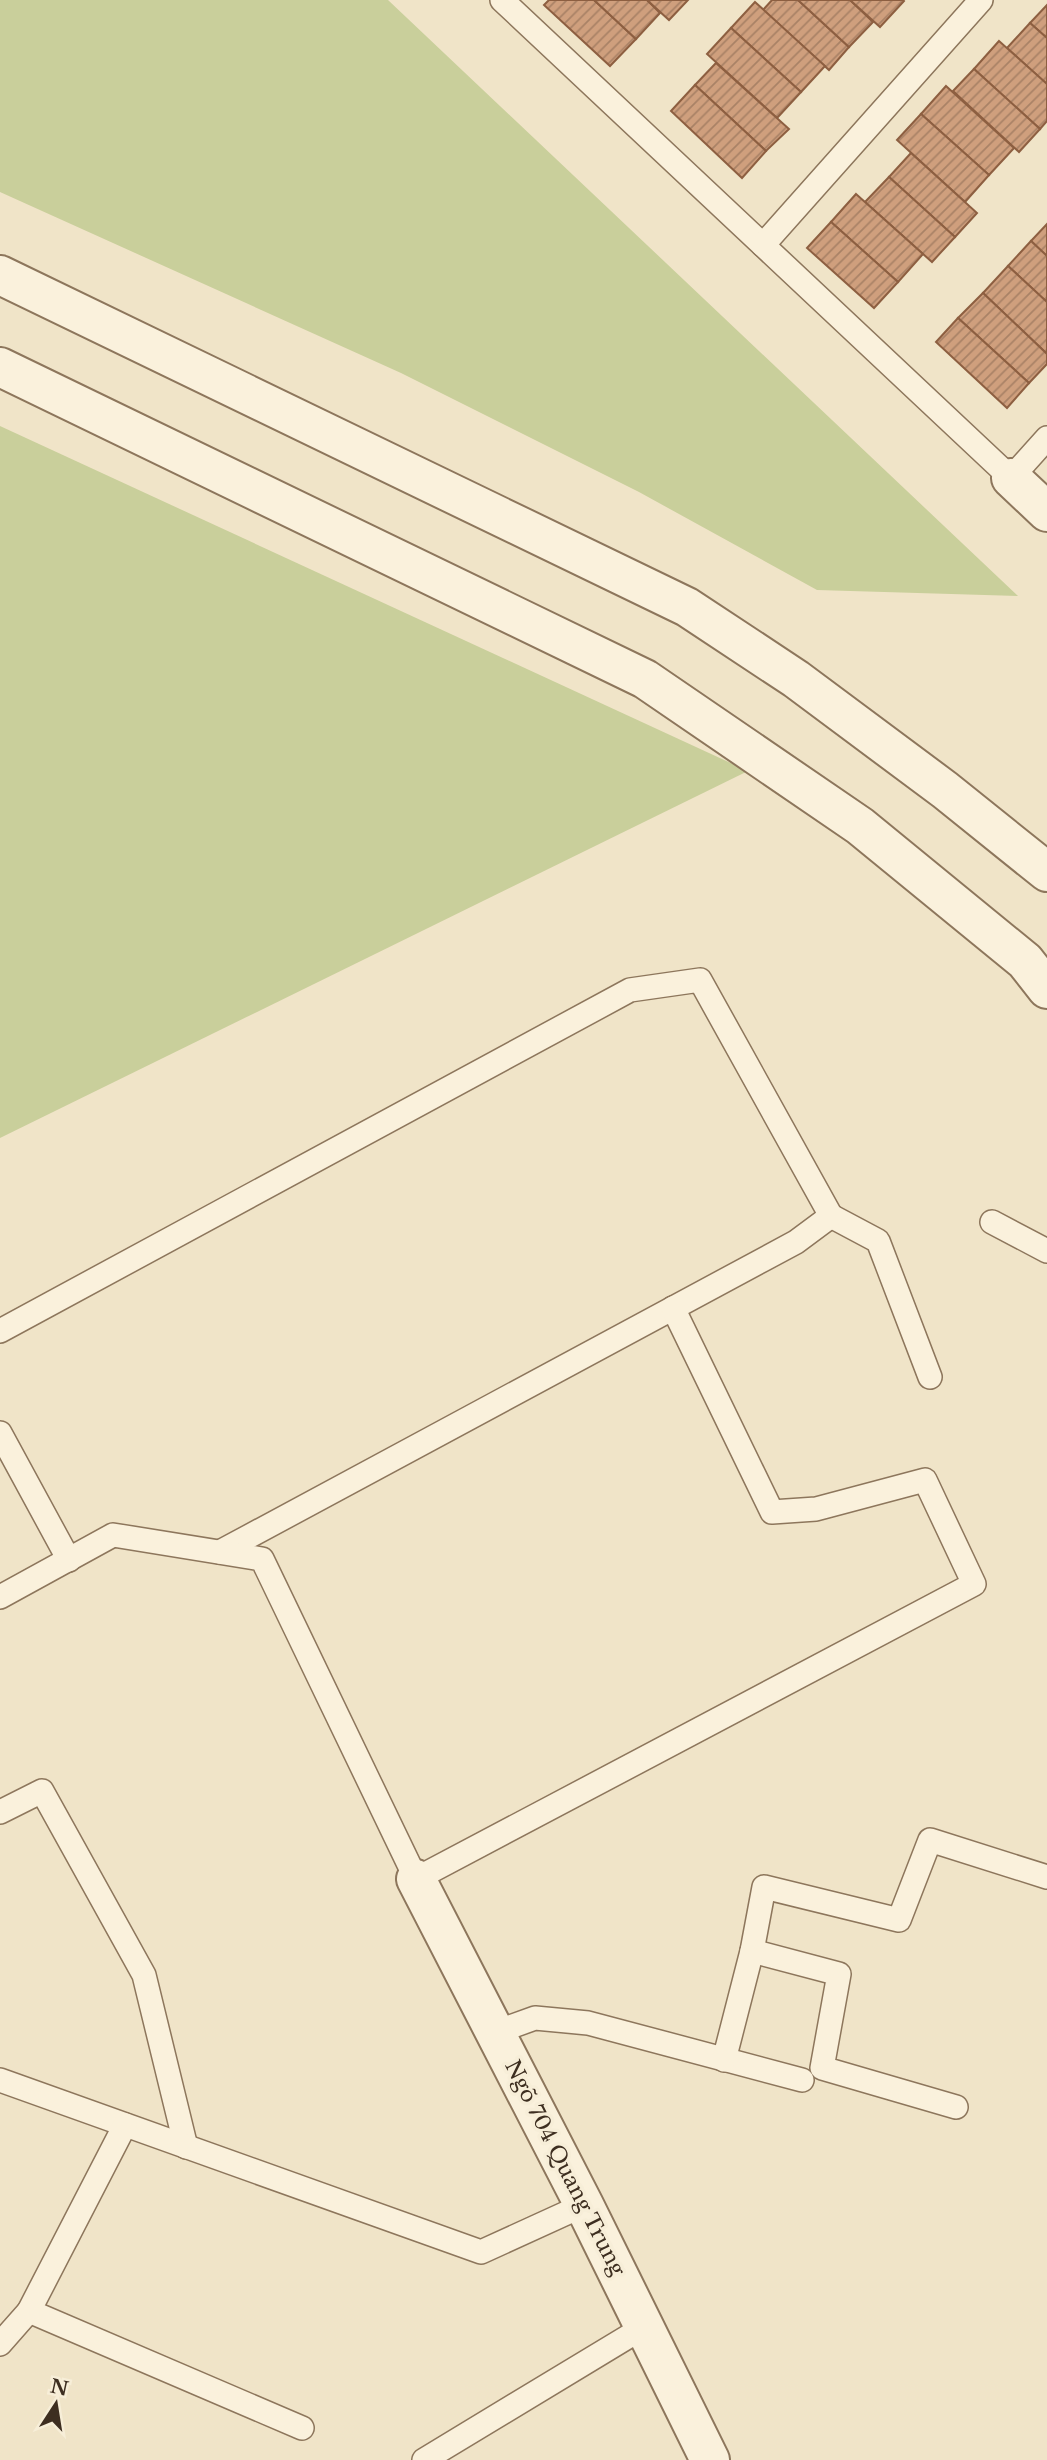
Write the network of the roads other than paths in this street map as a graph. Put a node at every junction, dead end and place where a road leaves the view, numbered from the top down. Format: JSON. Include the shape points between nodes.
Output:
{"nodes":[{"id":1,"x":502,"y":0,"type":"edge"},
{"id":2,"x":981,"y":0,"type":"edge"},
{"id":3,"x":763,"y":246,"type":"junction"},
{"id":4,"x":0,"y":275,"type":"edge"},
{"id":5,"x":0,"y":368,"type":"edge"},
{"id":6,"x":1047,"y":438,"type":"edge"},
{"id":7,"x":1011,"y":478,"type":"junction"},
{"id":8,"x":1047,"y":512,"type":"edge"},
{"id":9,"x":1047,"y":872,"type":"edge"},
{"id":10,"x":1047,"y":989,"type":"edge"},
{"id":11,"x":831,"y":1216,"type":"junction"},
{"id":12,"x":992,"y":1222,"type":"dead end"},
{"id":13,"x":1047,"y":1251,"type":"edge"},
{"id":14,"x":673,"y":1308,"type":"junction"},
{"id":15,"x":0,"y":1331,"type":"edge"},
{"id":16,"x":930,"y":1377,"type":"dead end"},
{"id":17,"x":0,"y":1433,"type":"edge"},
{"id":18,"x":219,"y":1552,"type":"junction"},
{"id":19,"x":69,"y":1560,"type":"junction"},
{"id":20,"x":0,"y":1597,"type":"edge"},
{"id":21,"x":0,"y":1812,"type":"edge"},
{"id":22,"x":1047,"y":1877,"type":"edge"},
{"id":23,"x":416,"y":1879,"type":"junction"},
{"id":24,"x":752,"y":1951,"type":"junction"},
{"id":25,"x":496,"y":2032,"type":"junction"},
{"id":26,"x":724,"y":2060,"type":"junction"},
{"id":27,"x":0,"y":2080,"type":"edge"},
{"id":28,"x":802,"y":2080,"type":"dead end"},
{"id":29,"x":956,"y":2107,"type":"dead end"},
{"id":30,"x":125,"y":2124,"type":"junction"},
{"id":31,"x":186,"y":2147,"type":"junction"},
{"id":32,"x":584,"y":2205,"type":"junction"},
{"id":33,"x":29,"y":2311,"type":"junction"},
{"id":34,"x":644,"y":2326,"type":"junction"},
{"id":35,"x":0,"y":2344,"type":"edge"},
{"id":36,"x":302,"y":2428,"type":"dead end"},
{"id":37,"x":424,"y":2460,"type":"edge"},
{"id":38,"x":710,"y":2460,"type":"edge"}],
"edges":[{"from":1,"to":3,"type":"lane"},
{"from":2,"to":3,"type":"lane"},
{"from":3,"to":7,"type":"lane"},
{"from":4,"to":9,"type":"street","via":[[687,607],[796,679]]},
{"from":5,"to":10,"type":"street","via":[[645,679],[860,826],[1025,961]]},
{"from":6,"to":7,"type":"lane"},
{"from":7,"to":8,"type":"street"},
{"from":11,"to":14,"type":"lane","via":[[796,1241]]},
{"from":11,"to":15,"type":"lane","via":[[700,981],[630,990]]},
{"from":11,"to":16,"type":"lane","via":[[878,1241]]},
{"from":12,"to":13,"type":"lane"},
{"from":14,"to":18,"type":"lane"},
{"from":14,"to":23,"type":"lane","via":[[772,1512],[816,1509],[925,1480],[974,1584]]},
{"from":17,"to":19,"type":"lane"},
{"from":18,"to":19,"type":"lane","via":[[113,1535]]},
{"from":18,"to":23,"type":"lane","via":[[262,1559]]},
{"from":19,"to":20,"type":"lane"},
{"from":21,"to":31,"type":"lane","via":[[42,1791],[144,1975]]},
{"from":22,"to":24,"type":"lane","via":[[930,1840],[899,1920],[764,1886]]},
{"from":23,"to":25,"type":"street","name":"Ngõ 704 Quang Trung"},
{"from":24,"to":26,"type":"lane"},
{"from":24,"to":29,"type":"lane","via":[[839,1974],[822,2068]]},
{"from":25,"to":26,"type":"lane","via":[[535,2018],[589,2023]]},
{"from":25,"to":32,"type":"street","name":"Ngõ 704 Quang Trung"},
{"from":26,"to":28,"type":"lane"},
{"from":27,"to":30,"type":"lane"},
{"from":30,"to":31,"type":"lane"},
{"from":30,"to":33,"type":"lane"},
{"from":31,"to":32,"type":"lane","via":[[481,2252]]},
{"from":32,"to":34,"type":"street","name":"Ngõ 704 Quang Trung"},
{"from":33,"to":35,"type":"lane"},
{"from":33,"to":36,"type":"lane"},
{"from":34,"to":37,"type":"lane"},
{"from":34,"to":38,"type":"street","name":"Ngõ 704 Quang Trung"}]}
